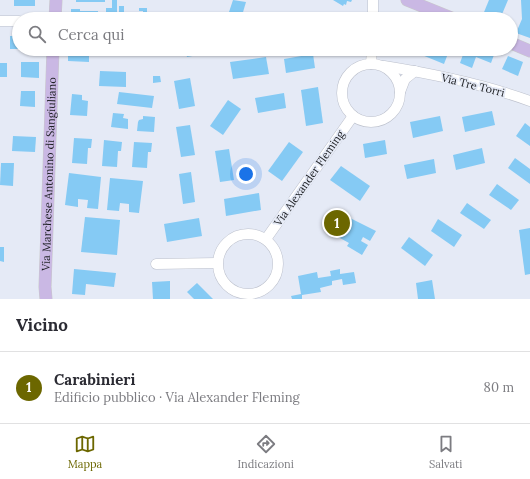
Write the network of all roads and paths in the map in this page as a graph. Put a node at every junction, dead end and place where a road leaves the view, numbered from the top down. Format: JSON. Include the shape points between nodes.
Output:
{"nodes":[{"id":1,"x":56,"y":0,"type":"edge"},
{"id":2,"x":373,"y":0,"type":"edge"},
{"id":3,"x":407,"y":0,"type":"edge"},
{"id":4,"x":55,"y":12,"type":"edge"},
{"id":5,"x":373,"y":12,"type":"edge"},
{"id":6,"x":437,"y":12,"type":"edge"},
{"id":7,"x":12,"y":20,"type":"edge"},
{"id":8,"x":0,"y":21,"type":"edge"},
{"id":9,"x":518,"y":46,"type":"edge"},
{"id":10,"x":530,"y":51,"type":"edge"},
{"id":11,"x":53,"y":56,"type":"edge"},
{"id":12,"x":373,"y":56,"type":"edge"},
{"id":13,"x":375,"y":64,"type":"junction"},
{"id":14,"x":415,"y":71,"type":"junction"},
{"id":15,"x":400,"y":92,"type":"junction"},
{"id":16,"x":530,"y":101,"type":"edge"},
{"id":17,"x":353,"y":116,"type":"junction"},
{"id":18,"x":266,"y":239,"type":"junction"},
{"id":19,"x":217,"y":263,"type":"junction"},
{"id":20,"x":156,"y":264,"type":"dead end"},
{"id":21,"x":46,"y":299,"type":"edge"}],
"edges":[{"from":1,"to":4,"type":"main road"},
{"from":2,"to":5,"type":"street"},
{"from":3,"to":6,"type":"main road"},
{"from":7,"to":8,"type":"street"},
{"from":9,"to":10,"type":"main road"},
{"from":11,"to":21,"type":"main road","name":"Via Marchese Antonino di Sangiuliano","via":[[44,287]]},
{"from":12,"to":13,"type":"street"},
{"from":13,"to":14,"type":"street","name":"Via Tre Torri"},
{"from":13,"to":15,"type":"street","via":[[386,68],[396,78]]},
{"from":13,"to":17,"type":"street","via":[[361,66],[345,79],[342,99],[346,109]]},
{"from":14,"to":15,"type":"street","via":[[405,79]]},
{"from":14,"to":16,"type":"street","name":"Via Tre Torri","via":[[505,92]]},
{"from":15,"to":17,"type":"street","via":[[393,112],[381,120],[366,122]]},
{"from":17,"to":18,"type":"street","name":"Via Alexander Fleming"},
{"from":18,"to":19,"type":"street","via":[[248,233],[234,237],[223,246]]},
{"from":18,"to":19,"type":"street","via":[[277,256],[278,266],[270,285],[261,291],[246,293],[232,289],[221,278]]},
{"from":19,"to":20,"type":"street"}]}
